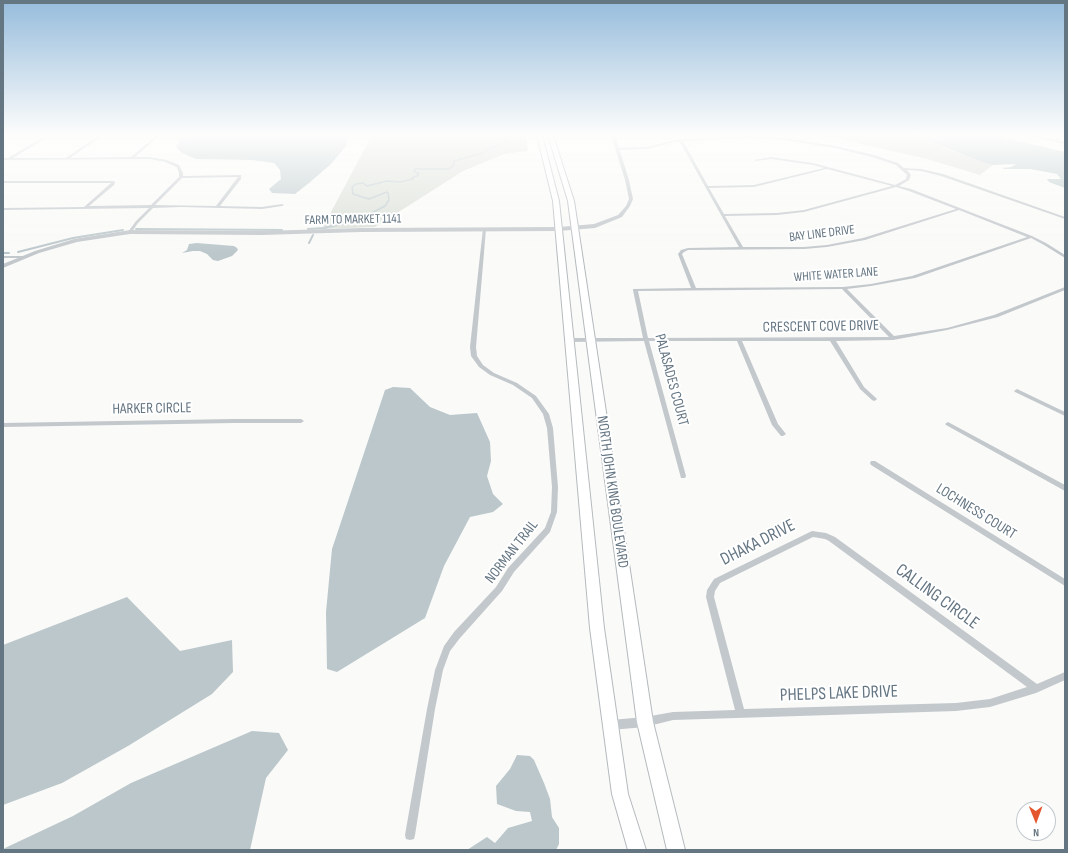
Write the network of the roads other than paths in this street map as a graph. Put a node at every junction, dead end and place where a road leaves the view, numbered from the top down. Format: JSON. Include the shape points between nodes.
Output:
{"nodes":[{"id":1,"x":552,"y":175,"type":"edge"},
{"id":2,"x":560,"y":175,"type":"edge"},
{"id":3,"x":625,"y":175,"type":"edge"},
{"id":4,"x":700,"y":175,"type":"edge"},
{"id":5,"x":801,"y":175,"type":"edge"},
{"id":6,"x":854,"y":175,"type":"edge"},
{"id":7,"x":908,"y":175,"type":"edge"},
{"id":8,"x":941,"y":175,"type":"edge"},
{"id":9,"x":181,"y":177,"type":"joint"},
{"id":10,"x":3,"y":182,"type":"edge"},
{"id":11,"x":896,"y":186,"type":"junction"},
{"id":12,"x":707,"y":187,"type":"junction"},
{"id":13,"x":282,"y":205,"type":"dead end"},
{"id":14,"x":86,"y":207,"type":"junction"},
{"id":15,"x":152,"y":207,"type":"junction"},
{"id":16,"x":217,"y":207,"type":"junction"},
{"id":17,"x":3,"y":209,"type":"edge"},
{"id":18,"x":960,"y":209,"type":"junction"},
{"id":19,"x":723,"y":215,"type":"junction"},
{"id":20,"x":1065,"y":218,"type":"edge"},
{"id":21,"x":576,"y":228,"type":"junction"},
{"id":22,"x":484,"y":229,"type":"junction"},
{"id":23,"x":559,"y":229,"type":"junction"},
{"id":24,"x":130,"y":232,"type":"junction"},
{"id":25,"x":1031,"y":237,"type":"junction"},
{"id":26,"x":742,"y":249,"type":"junction"},
{"id":27,"x":3,"y":257,"type":"edge"},
{"id":28,"x":24,"y":257,"type":"junction"},
{"id":29,"x":1065,"y":257,"type":"edge"},
{"id":30,"x":3,"y":266,"type":"edge"},
{"id":31,"x":843,"y":288,"type":"junction"},
{"id":32,"x":1065,"y":288,"type":"edge"},
{"id":33,"x":635,"y":290,"type":"joint"},
{"id":34,"x":694,"y":290,"type":"junction"},
{"id":35,"x":893,"y":338,"type":"junction"},
{"id":36,"x":832,"y":339,"type":"junction"},
{"id":37,"x":570,"y":340,"type":"junction"},
{"id":38,"x":590,"y":340,"type":"junction"},
{"id":39,"x":646,"y":340,"type":"junction"},
{"id":40,"x":738,"y":340,"type":"junction"},
{"id":41,"x":1017,"y":390,"type":"dead end"},
{"id":42,"x":874,"y":399,"type":"dead end"},
{"id":43,"x":1065,"y":414,"type":"edge"},
{"id":44,"x":301,"y":421,"type":"dead end"},
{"id":45,"x":948,"y":424,"type":"dead end"},
{"id":46,"x":3,"y":425,"type":"edge"},
{"id":47,"x":783,"y":434,"type":"dead end"},
{"id":48,"x":873,"y":463,"type":"dead end"},
{"id":49,"x":683,"y":476,"type":"dead end"},
{"id":50,"x":1065,"y":488,"type":"edge"},
{"id":51,"x":818,"y":534,"type":"joint"},
{"id":52,"x":1065,"y":583,"type":"edge"},
{"id":53,"x":1065,"y":676,"type":"edge"},
{"id":54,"x":1036,"y":689,"type":"junction"},
{"id":55,"x":741,"y":714,"type":"junction"},
{"id":56,"x":645,"y":722,"type":"junction"},
{"id":57,"x":610,"y":725,"type":"junction"},
{"id":58,"x":410,"y":835,"type":"dead end"},
{"id":59,"x":637,"y":850,"type":"edge"},
{"id":60,"x":676,"y":850,"type":"edge"}],
"edges":[{"from":1,"to":23,"type":"main road","name":"NORTH JOHN KING BOULEVARD"},
{"from":2,"to":21,"type":"main road","name":"NORTH JOHN KING BOULEVARD","via":[[571,201]]},
{"from":3,"to":21,"type":"street","name":"FARM TO MARKET 1141","via":[[630,199],[620,216],[595,226]]},
{"from":4,"to":12,"type":"street"},
{"from":5,"to":12,"type":"street","via":[[754,186]]},
{"from":6,"to":11,"type":"street"},
{"from":7,"to":11,"type":"street","via":[[907,180]]},
{"from":8,"to":20,"type":"street"},
{"from":9,"to":15,"type":"street"},
{"from":9,"to":16,"type":"street","via":[[240,176]]},
{"from":10,"to":14,"type":"street","via":[[113,182]]},
{"from":11,"to":18,"type":"street"},
{"from":11,"to":19,"type":"street","via":[[804,211]]},
{"from":12,"to":19,"type":"street"},
{"from":13,"to":16,"type":"street","via":[[262,208]]},
{"from":14,"to":15,"type":"street"},
{"from":14,"to":17,"type":"street"},
{"from":15,"to":16,"type":"street"},
{"from":15,"to":24,"type":"street"},
{"from":18,"to":25,"type":"street"},
{"from":18,"to":26,"type":"street","name":"BAY LINE DRIVE","via":[[846,243],[804,248]]},
{"from":19,"to":26,"type":"street"},
{"from":21,"to":23,"type":"street","name":"FARM TO MARKET 1141"},
{"from":21,"to":38,"type":"main road","name":"NORTH JOHN KING BOULEVARD"},
{"from":22,"to":23,"type":"street","name":"FARM TO MARKET 1141"},
{"from":22,"to":24,"type":"street","name":"FARM TO MARKET 1141","via":[[262,233]]},
{"from":22,"to":58,"type":"street","name":"NORMAN TRAIL","via":[[474,356],[492,374],[515,384],[534,397],[546,414],[550,428],[554,512],[548,530],[511,570],[499,589],[456,635],[447,649],[439,670],[431,709]]},
{"from":23,"to":37,"type":"main road","name":"NORTH JOHN KING BOULEVARD"},
{"from":24,"to":28,"type":"street","name":"FARM TO MARKET 1141","via":[[76,240]]},
{"from":25,"to":29,"type":"street"},
{"from":25,"to":31,"type":"street","name":"WHITE WATER LANE","via":[[914,277]]},
{"from":26,"to":34,"type":"street","name":"BAY LINE DRIVE","via":[[682,251],[680,254]]},
{"from":27,"to":28,"type":"street"},
{"from":28,"to":30,"type":"street","name":"FARM TO MARKET 1141"},
{"from":31,"to":34,"type":"street","name":"WHITE WATER LANE"},
{"from":31,"to":35,"type":"street"},
{"from":32,"to":35,"type":"street","name":"CRESCENT COVE DRIVE","via":[[976,322]]},
{"from":33,"to":34,"type":"street","name":"WHITE WATER LANE"},
{"from":33,"to":39,"type":"street","name":"PALASADES COURT"},
{"from":35,"to":36,"type":"street","name":"CRESCENT COVE DRIVE"},
{"from":36,"to":40,"type":"street","name":"CRESCENT COVE DRIVE"},
{"from":36,"to":42,"type":"street","via":[[862,388]]},
{"from":37,"to":38,"type":"street","name":"CRESCENT COVE DRIVE"},
{"from":37,"to":57,"type":"main road","name":"NORTH JOHN KING BOULEVARD","via":[[597,628]]},
{"from":38,"to":39,"type":"street","name":"CRESCENT COVE DRIVE"},
{"from":38,"to":56,"type":"main road","name":"NORTH JOHN KING BOULEVARD"},
{"from":39,"to":40,"type":"street","name":"CRESCENT COVE DRIVE"},
{"from":39,"to":49,"type":"street","name":"PALASADES COURT"},
{"from":40,"to":47,"type":"street","via":[[775,425]]},
{"from":41,"to":43,"type":"street"},
{"from":44,"to":46,"type":"street","name":"HARKER CIRCLE"},
{"from":45,"to":50,"type":"street"},
{"from":48,"to":52,"type":"street","name":"LOCHNESS COURT"},
{"from":51,"to":54,"type":"street","name":"CALLING CIRCLE","via":[[832,539]]},
{"from":51,"to":55,"type":"street","name":"DHAKA DRIVE","via":[[806,535],[713,585],[710,597]]},
{"from":53,"to":54,"type":"street","name":"PHELPS LAKE DRIVE"},
{"from":54,"to":55,"type":"street","name":"PHELPS LAKE DRIVE","via":[[990,703],[956,706]]},
{"from":55,"to":56,"type":"street","name":"PHELPS LAKE DRIVE","via":[[672,716]]},
{"from":56,"to":57,"type":"street","name":"PHELPS LAKE DRIVE"},
{"from":56,"to":60,"type":"main road","name":"NORTH JOHN KING BOULEVARD"},
{"from":57,"to":59,"type":"main road","name":"NORTH JOHN KING BOULEVARD","via":[[620,794]]}]}
